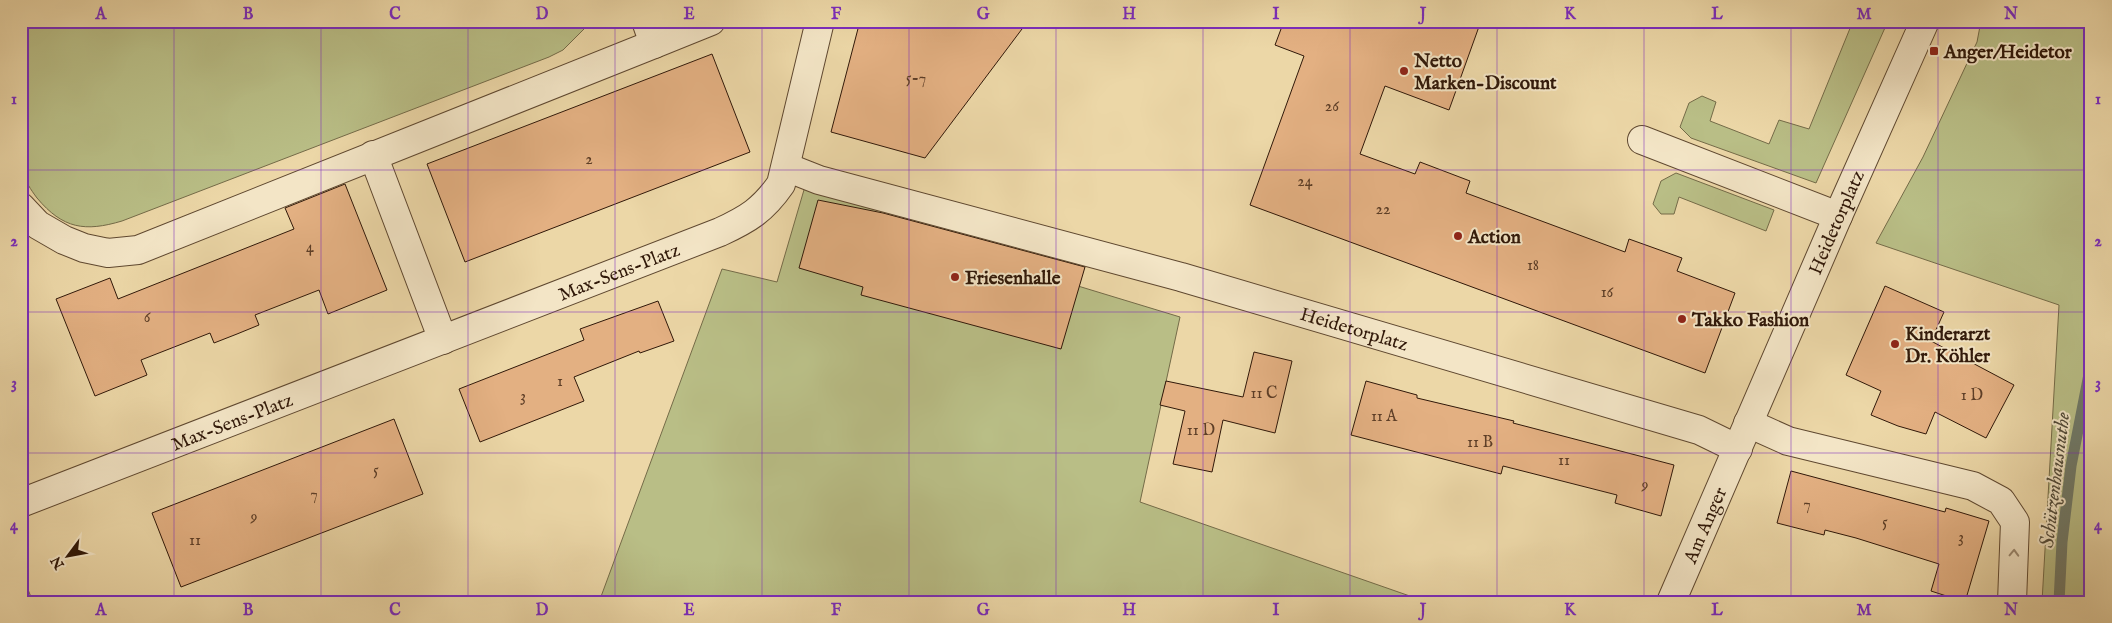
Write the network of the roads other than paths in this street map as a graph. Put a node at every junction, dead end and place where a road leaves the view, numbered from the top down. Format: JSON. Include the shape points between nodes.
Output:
{"nodes":[{"id":1,"x":711,"y":21,"type":"edge"},
{"id":2,"x":820,"y":21,"type":"edge"},
{"id":3,"x":1925,"y":21,"type":"edge"},
{"id":4,"x":650,"y":33,"type":"edge"},
{"id":5,"x":1642,"y":140,"type":"dead end"},
{"id":6,"x":373,"y":155,"type":"junction"},
{"id":7,"x":783,"y":175,"type":"junction"},
{"id":8,"x":21,"y":207,"type":"edge"},
{"id":9,"x":1838,"y":216,"type":"junction"},
{"id":10,"x":443,"y":340,"type":"junction"},
{"id":11,"x":1748,"y":423,"type":"junction"},
{"id":12,"x":1738,"y":449,"type":"junction"},
{"id":13,"x":21,"y":503,"type":"edge"},
{"id":14,"x":1671,"y":602,"type":"edge"},
{"id":15,"x":2012,"y":602,"type":"edge"}],
"edges":[{"from":1,"to":4,"type":"street"},
{"from":2,"to":7,"type":"street"},
{"from":3,"to":9,"type":"street","name":"Heidetorplatz"},
{"from":4,"to":6,"type":"street"},
{"from":5,"to":9,"type":"street"},
{"from":6,"to":8,"type":"street","via":[[138,250],[108,253],[84,248],[38,225]]},
{"from":6,"to":10,"type":"street"},
{"from":7,"to":10,"type":"street","name":"Max-Sens-Platz","via":[[771,199],[759,212],[720,232]]},
{"from":7,"to":12,"type":"street","name":"Heidetorplatz","via":[[819,180],[1181,277],[1698,430]]},
{"from":9,"to":11,"type":"street","name":"Heidetorplatz"},
{"from":10,"to":13,"type":"street","name":"Max-Sens-Platz"},
{"from":11,"to":12,"type":"street","name":"Heidetorplatz"},
{"from":15,"to":11,"type":"street","one_way":true,"via":[[2016,522],[2001,500],[1974,486],[1788,441]]},
{"from":12,"to":14,"type":"street","name":"Am Anger"}]}
